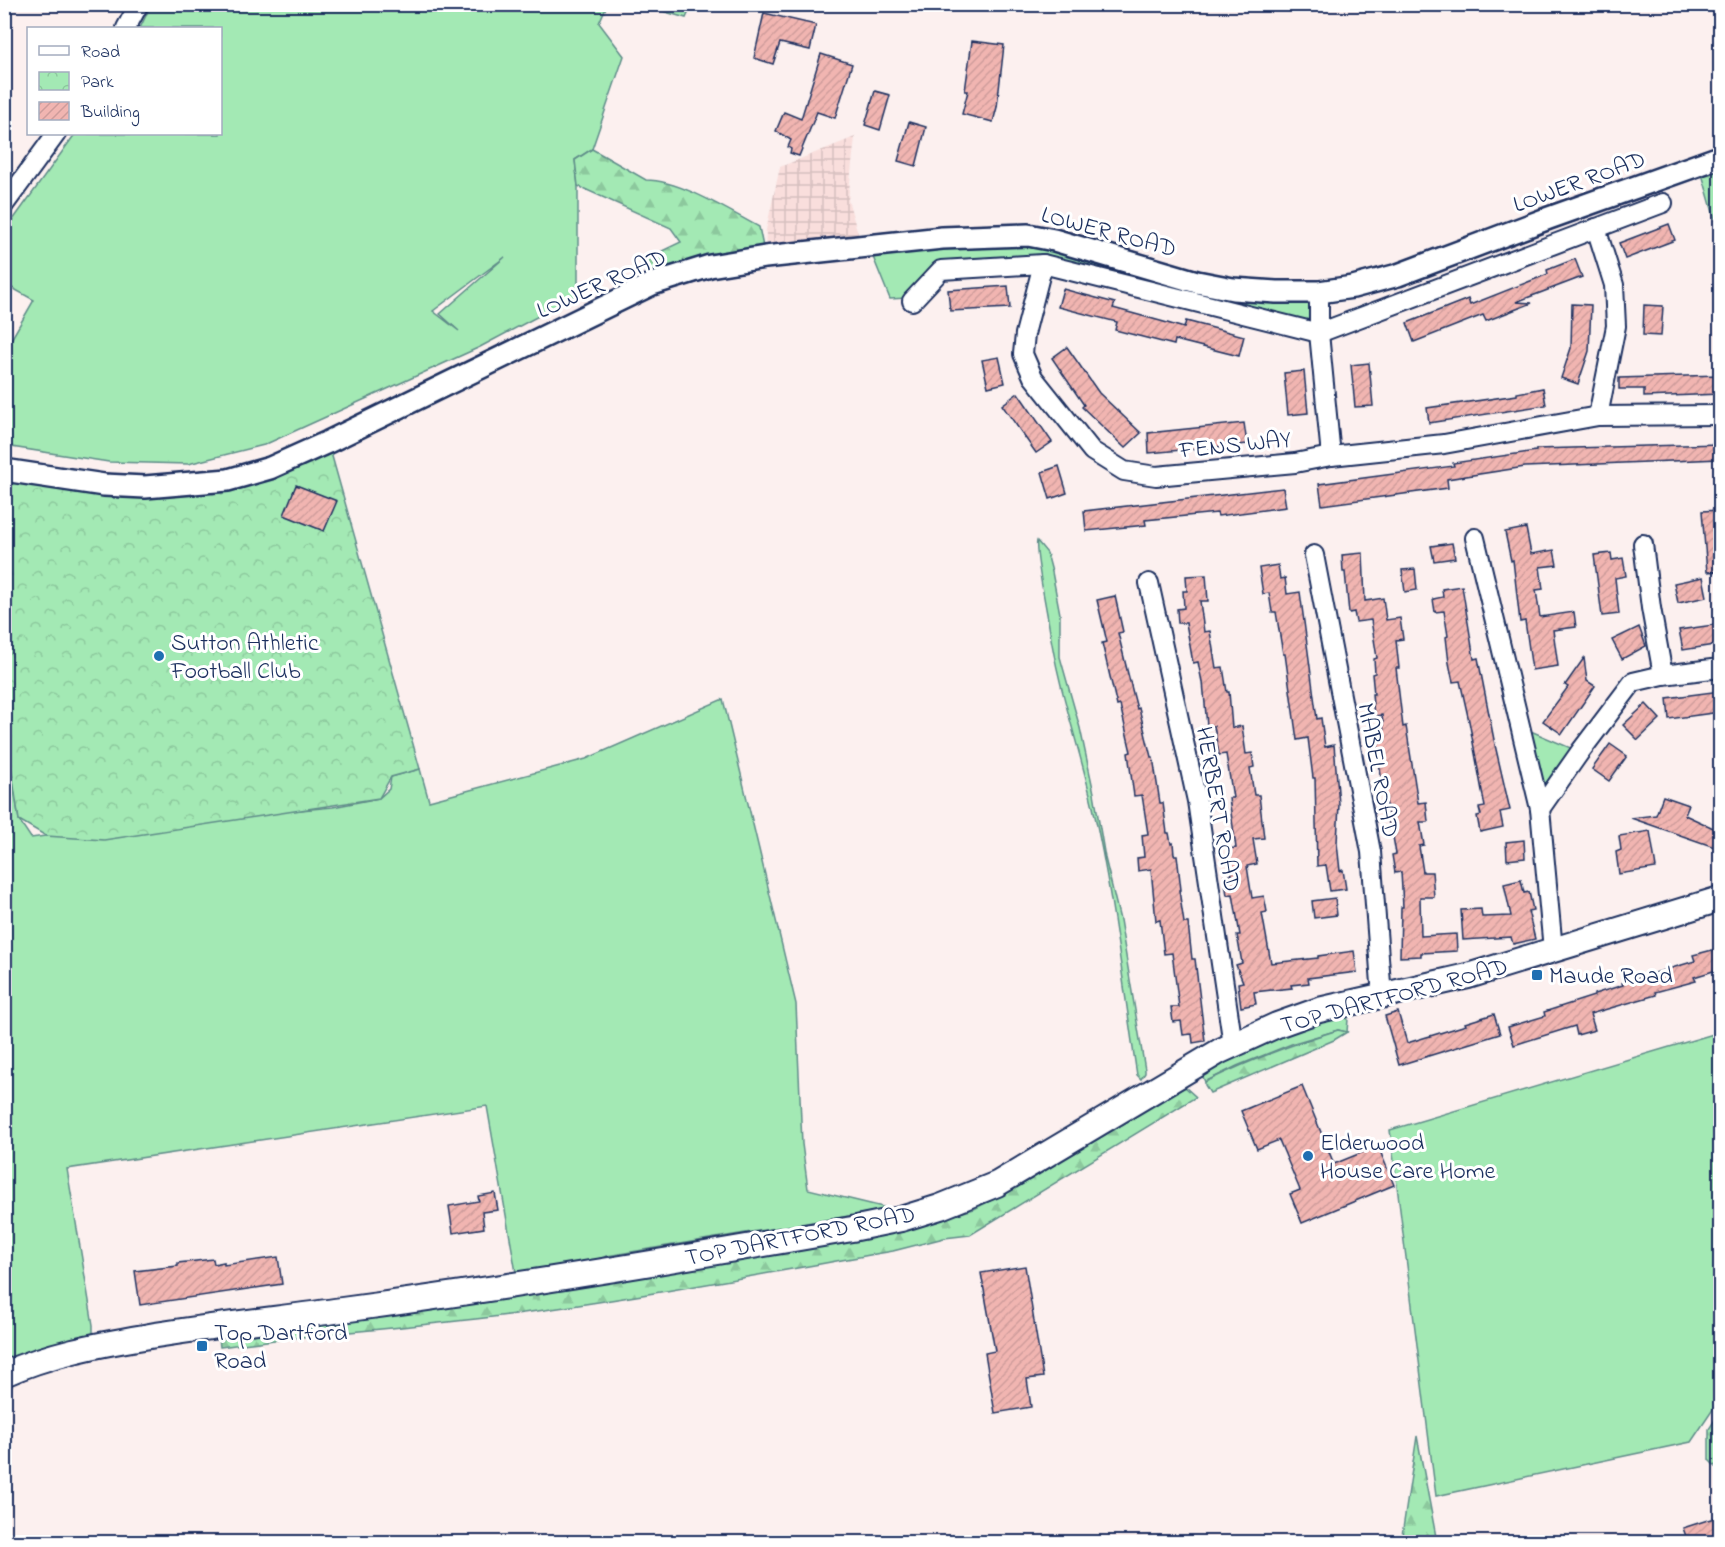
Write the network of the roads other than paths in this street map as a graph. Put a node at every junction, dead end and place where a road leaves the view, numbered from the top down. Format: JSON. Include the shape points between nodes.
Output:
{"nodes":[{"id":1,"x":139,"y":4,"type":"edge"},
{"id":2,"x":127,"y":27,"type":"edge"},
{"id":3,"x":55,"y":135,"type":"edge"},
{"id":4,"x":1720,"y":157,"type":"edge"},
{"id":5,"x":1663,"y":203,"type":"dead end"},
{"id":6,"x":4,"y":205,"type":"edge"},
{"id":7,"x":1596,"y":228,"type":"junction"},
{"id":8,"x":1043,"y":264,"type":"junction"},
{"id":9,"x":1319,"y":292,"type":"junction"},
{"id":10,"x":912,"y":301,"type":"dead end"},
{"id":11,"x":1319,"y":333,"type":"junction"},
{"id":12,"x":1720,"y":415,"type":"edge"},
{"id":13,"x":1598,"y":416,"type":"junction"},
{"id":14,"x":1331,"y":456,"type":"junction"},
{"id":15,"x":4,"y":470,"type":"edge"},
{"id":16,"x":1475,"y":538,"type":"dead end"},
{"id":17,"x":1643,"y":544,"type":"dead end"},
{"id":18,"x":1314,"y":555,"type":"dead end"},
{"id":19,"x":1149,"y":583,"type":"dead end"},
{"id":20,"x":1720,"y":668,"type":"edge"},
{"id":21,"x":1663,"y":675,"type":"junction"},
{"id":22,"x":1540,"y":809,"type":"junction"},
{"id":23,"x":1720,"y":899,"type":"edge"},
{"id":24,"x":1553,"y":950,"type":"junction"},
{"id":25,"x":1382,"y":997,"type":"junction"},
{"id":26,"x":1233,"y":1045,"type":"junction"},
{"id":27,"x":4,"y":1374,"type":"edge"}],
"edges":[{"from":1,"to":2,"type":"street"},
{"from":3,"to":6,"type":"street"},
{"from":4,"to":9,"type":"street","name":"LOWER ROAD","via":[[1398,275]]},
{"from":5,"to":7,"type":"street","name":"LOWER ROAD"},
{"from":7,"to":11,"type":"street","name":"LOWER ROAD"},
{"from":7,"to":13,"type":"street","via":[[1614,285],[1616,326]]},
{"from":8,"to":10,"type":"street","name":"LOWER ROAD","via":[[941,270]]},
{"from":8,"to":11,"type":"street","name":"LOWER ROAD"},
{"from":8,"to":14,"type":"street","name":"FENS WAY","via":[[1023,354],[1033,377],[1092,451],[1124,471],[1146,476],[1295,463]]},
{"from":9,"to":11,"type":"street"},
{"from":9,"to":15,"type":"street","name":"LOWER ROAD","via":[[1233,289],[1206,284],[1028,235],[942,238],[765,257],[710,266],[652,284],[328,442],[270,468],[228,480],[114,486]]},
{"from":11,"to":14,"type":"street"},
{"from":12,"to":13,"type":"street","name":"FENS WAY"},
{"from":13,"to":14,"type":"street","name":"FENS WAY","via":[[1444,444]]},
{"from":16,"to":22,"type":"street"},
{"from":17,"to":21,"type":"street"},
{"from":18,"to":25,"type":"street","name":"MABEL ROAD","via":[[1371,852]]},
{"from":19,"to":26,"type":"street","name":"HERBERT ROAD","via":[[1197,801]]},
{"from":20,"to":21,"type":"street"},
{"from":21,"to":22,"type":"street","via":[[1633,682]]},
{"from":22,"to":24,"type":"street"},
{"from":23,"to":24,"type":"main road","name":"TOP DARTFORD ROAD"},
{"from":24,"to":25,"type":"main road","name":"TOP DARTFORD ROAD"},
{"from":25,"to":26,"type":"main road","name":"TOP DARTFORD ROAD","via":[[1319,1010]]},
{"from":26,"to":27,"type":"main road","name":"TOP DARTFORD ROAD","via":[[998,1184],[901,1219],[519,1285],[93,1346]]}]}
